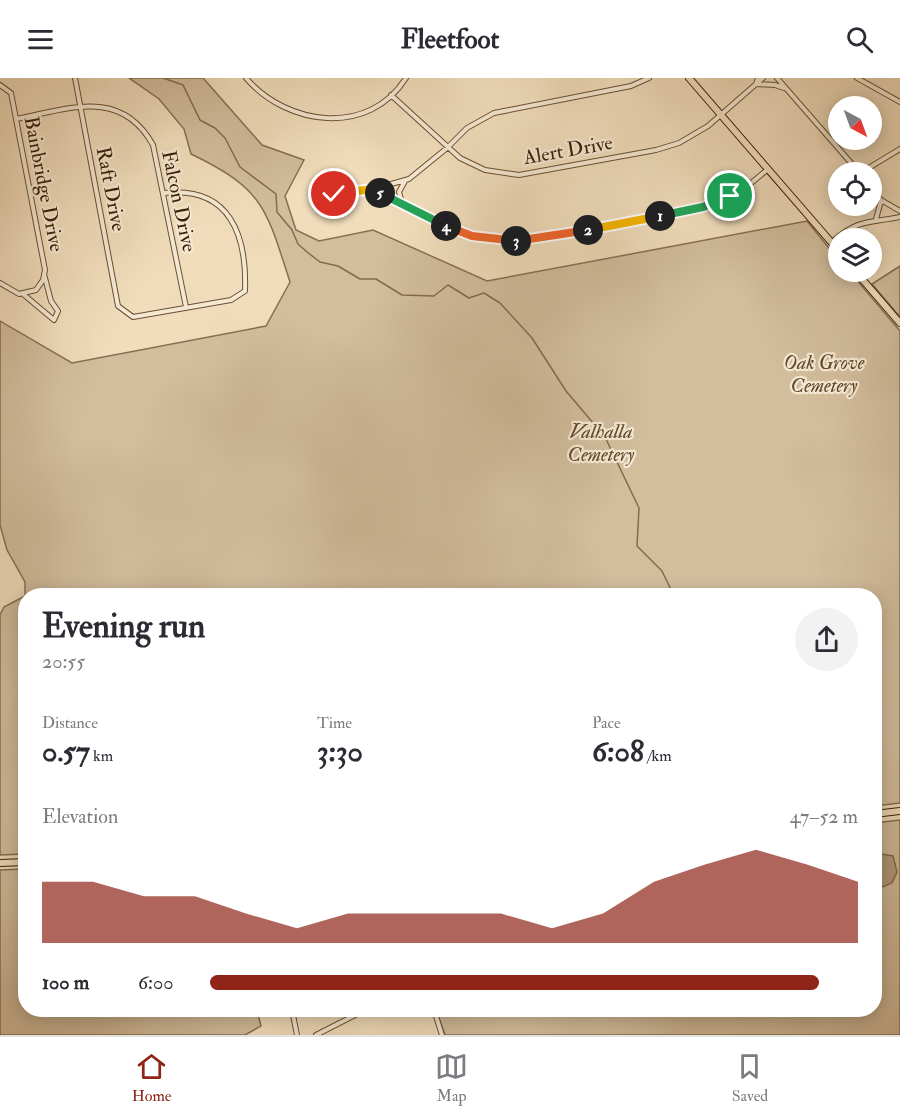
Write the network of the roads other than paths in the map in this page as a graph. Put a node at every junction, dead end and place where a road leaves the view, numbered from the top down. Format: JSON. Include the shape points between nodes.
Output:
{"nodes":[{"id":1,"x":75,"y":78,"type":"edge"},
{"id":2,"x":246,"y":78,"type":"edge"},
{"id":3,"x":406,"y":78,"type":"edge"},
{"id":4,"x":649,"y":78,"type":"edge"},
{"id":5,"x":689,"y":78,"type":"edge"},
{"id":6,"x":758,"y":78,"type":"edge"},
{"id":7,"x":763,"y":78,"type":"edge"},
{"id":8,"x":777,"y":78,"type":"edge"},
{"id":9,"x":857,"y":78,"type":"edge"},
{"id":10,"x":756,"y":84,"type":"junction"},
{"id":11,"x":1,"y":85,"type":"edge"},
{"id":12,"x":788,"y":90,"type":"junction"},
{"id":13,"x":392,"y":95,"type":"junction"},
{"id":14,"x":900,"y":102,"type":"edge"},
{"id":15,"x":80,"y":106,"type":"junction"},
{"id":16,"x":721,"y":115,"type":"junction"},
{"id":17,"x":16,"y":119,"type":"junction"},
{"id":18,"x":447,"y":148,"type":"junction"},
{"id":19,"x":900,"y":149,"type":"edge"},
{"id":20,"x":852,"y":162,"type":"edge"},
{"id":21,"x":878,"y":162,"type":"edge"},
{"id":22,"x":768,"y":169,"type":"junction"},
{"id":23,"x":406,"y":180,"type":"junction"},
{"id":24,"x":373,"y":189,"type":"junction"},
{"id":25,"x":164,"y":194,"type":"junction"},
{"id":26,"x":333,"y":195,"type":"dead end"},
{"id":27,"x":882,"y":201,"type":"edge"},
{"id":28,"x":403,"y":206,"type":"junction"},
{"id":29,"x":900,"y":211,"type":"edge"},
{"id":30,"x":877,"y":216,"type":"edge"},
{"id":31,"x":900,"y":217,"type":"edge"},
{"id":32,"x":876,"y":219,"type":"junction"},
{"id":33,"x":850,"y":228,"type":"edge"},
{"id":34,"x":828,"y":237,"type":"edge"},
{"id":35,"x":44,"y":274,"type":"junction"},
{"id":36,"x":865,"y":282,"type":"edge"},
{"id":37,"x":0,"y":283,"type":"edge"},
{"id":38,"x":23,"y":294,"type":"junction"},
{"id":39,"x":186,"y":308,"type":"junction"},
{"id":40,"x":900,"y":323,"type":"edge"},
{"id":41,"x":900,"y":811,"type":"edge"},
{"id":42,"x":882,"y":813,"type":"edge"},
{"id":43,"x":18,"y":862,"type":"edge"},
{"id":44,"x":0,"y":863,"type":"edge"},
{"id":45,"x":293,"y":1017,"type":"edge"},
{"id":46,"x":349,"y":1017,"type":"edge"},
{"id":47,"x":436,"y":1017,"type":"edge"},
{"id":48,"x":297,"y":1035,"type":"edge"},
{"id":49,"x":316,"y":1035,"type":"edge"},
{"id":50,"x":442,"y":1035,"type":"edge"}],
"edges":[{"from":1,"to":15,"type":"street","name":"Raft Drive"},
{"from":2,"to":13,"type":"street","via":[[258,92],[286,110],[313,118],[355,114]]},
{"from":3,"to":13,"type":"street"},
{"from":4,"to":18,"type":"street","via":[[630,86],[494,113],[466,128]]},
{"from":5,"to":16,"type":"main road"},
{"from":6,"to":10,"type":"street"},
{"from":7,"to":10,"type":"street","name":"Alert Drive"},
{"from":8,"to":12,"type":"street"},
{"from":9,"to":14,"type":"street"},
{"from":10,"to":12,"type":"street"},
{"from":10,"to":16,"type":"street","name":"Alert Drive"},
{"from":11,"to":17,"type":"street","name":"Bainbridge Drive","via":[[11,93]]},
{"from":12,"to":20,"type":"street"},
{"from":13,"to":18,"type":"street","name":"Alert Drive"},
{"from":15,"to":17,"type":"street","name":"Falcon Drive"},
{"from":15,"to":25,"type":"street","name":"Falcon Drive","via":[[111,106],[139,125],[153,145]]},
{"from":15,"to":39,"type":"street","name":"Raft Drive","via":[[118,306],[133,317]]},
{"from":16,"to":18,"type":"street","name":"Alert Drive","via":[[699,133],[666,147],[519,174],[485,170]]},
{"from":16,"to":22,"type":"main road"},
{"from":17,"to":35,"type":"street","name":"Bainbridge Drive"},
{"from":18,"to":23,"type":"street"},
{"from":19,"to":21,"type":"street"},
{"from":22,"to":28,"type":"street","via":[[744,189],[703,207],[524,241],[463,233]]},
{"from":22,"to":34,"type":"main road"},
{"from":23,"to":24,"type":"street"},
{"from":23,"to":28,"type":"street","via":[[399,192]]},
{"from":24,"to":26,"type":"street"},
{"from":24,"to":28,"type":"street"},
{"from":25,"to":39,"type":"street","name":"Falcon Drive"},
{"from":25,"to":39,"type":"street","via":[[182,191],[208,198],[240,234],[245,291],[231,300]]},
{"from":27,"to":29,"type":"street"},
{"from":30,"to":32,"type":"street"},
{"from":31,"to":32,"type":"street"},
{"from":32,"to":33,"type":"street"},
{"from":35,"to":38,"type":"street","name":"Bainbridge Drive","via":[[36,290]]},
{"from":35,"to":38,"type":"street","via":[[51,301],[58,311],[54,320]]},
{"from":36,"to":40,"type":"main road"},
{"from":37,"to":38,"type":"street"},
{"from":41,"to":42,"type":"main road"},
{"from":43,"to":44,"type":"main road"},
{"from":45,"to":48,"type":"street"},
{"from":46,"to":49,"type":"street"},
{"from":47,"to":50,"type":"street"}]}
